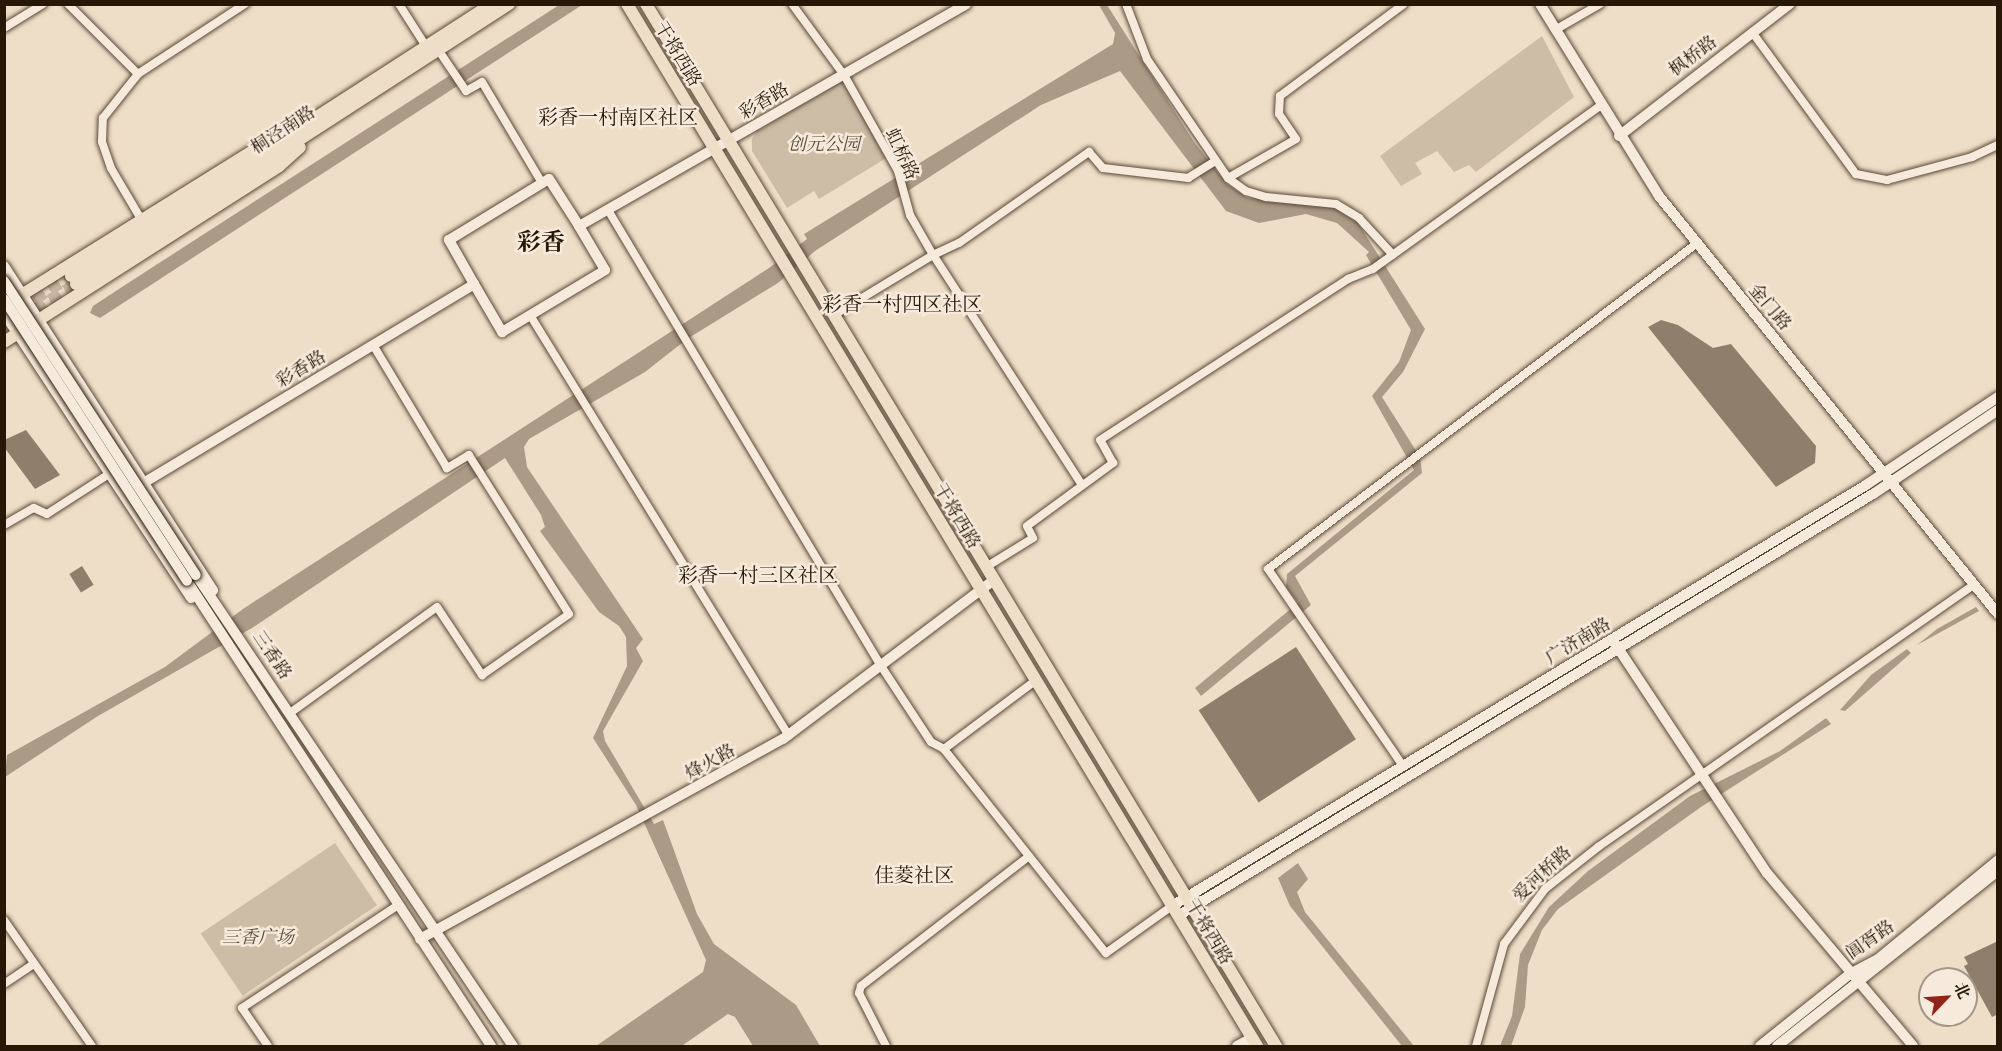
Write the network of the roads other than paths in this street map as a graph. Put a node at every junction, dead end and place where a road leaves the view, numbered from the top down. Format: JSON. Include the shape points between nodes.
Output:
{"nodes":[{"id":1,"x":43,"y":4,"type":"edge"},
{"id":2,"x":68,"y":4,"type":"edge"},
{"id":3,"x":245,"y":4,"type":"edge"},
{"id":4,"x":399,"y":4,"type":"edge"},
{"id":5,"x":492,"y":4,"type":"edge"},
{"id":6,"x":509,"y":4,"type":"edge"},
{"id":7,"x":627,"y":4,"type":"edge"},
{"id":8,"x":646,"y":4,"type":"edge"},
{"id":9,"x":792,"y":4,"type":"edge"},
{"id":10,"x":966,"y":4,"type":"edge"},
{"id":11,"x":1126,"y":4,"type":"edge"},
{"id":12,"x":1404,"y":4,"type":"edge"},
{"id":13,"x":1539,"y":4,"type":"edge"},
{"id":14,"x":1600,"y":4,"type":"edge"},
{"id":15,"x":1790,"y":4,"type":"edge"},
{"id":16,"x":4,"y":28,"type":"edge"},
{"id":17,"x":1555,"y":30,"type":"junction"},
{"id":18,"x":1752,"y":32,"type":"junction"},
{"id":19,"x":432,"y":49,"type":"junction"},
{"id":20,"x":138,"y":74,"type":"junction"},
{"id":21,"x":844,"y":75,"type":"junction"},
{"id":22,"x":1601,"y":105,"type":"junction"},
{"id":23,"x":335,"y":111,"type":"junction"},
{"id":24,"x":1619,"y":136,"type":"junction"},
{"id":25,"x":728,"y":140,"type":"junction"},
{"id":26,"x":1998,"y":145,"type":"edge"},
{"id":27,"x":715,"y":149,"type":"junction"},
{"id":28,"x":1213,"y":162,"type":"junction"},
{"id":29,"x":1228,"y":178,"type":"junction"},
{"id":30,"x":542,"y":183,"type":"junction"},
{"id":31,"x":608,"y":210,"type":"junction"},
{"id":32,"x":141,"y":219,"type":"junction"},
{"id":33,"x":579,"y":226,"type":"junction"},
{"id":34,"x":1696,"y":244,"type":"junction"},
{"id":35,"x":933,"y":255,"type":"junction"},
{"id":36,"x":1392,"y":255,"type":"junction"},
{"id":37,"x":4,"y":266,"type":"edge"},
{"id":38,"x":58,"y":271,"type":"junction"},
{"id":39,"x":4,"y":280,"type":"edge"},
{"id":40,"x":474,"y":284,"type":"junction"},
{"id":41,"x":74,"y":286,"type":"junction"},
{"id":42,"x":23,"y":294,"type":"junction"},
{"id":43,"x":4,"y":299,"type":"edge"},
{"id":44,"x":4,"y":305,"type":"edge"},
{"id":45,"x":4,"y":313,"type":"edge"},
{"id":46,"x":530,"y":315,"type":"junction"},
{"id":47,"x":834,"y":315,"type":"junction"},
{"id":48,"x":39,"y":319,"type":"junction"},
{"id":49,"x":18,"y":333,"type":"junction"},
{"id":50,"x":4,"y":342,"type":"edge"},
{"id":51,"x":374,"y":345,"type":"junction"},
{"id":52,"x":1998,"y":397,"type":"edge"},
{"id":53,"x":1998,"y":410,"type":"edge"},
{"id":54,"x":109,"y":474,"type":"junction"},
{"id":55,"x":1888,"y":477,"type":"junction"},
{"id":56,"x":146,"y":482,"type":"junction"},
{"id":57,"x":1082,"y":485,"type":"junction"},
{"id":58,"x":4,"y":525,"type":"edge"},
{"id":59,"x":986,"y":567,"type":"junction"},
{"id":60,"x":191,"y":578,"type":"junction"},
{"id":61,"x":994,"y":580,"type":"junction"},
{"id":62,"x":1973,"y":585,"type":"junction"},
{"id":63,"x":980,"y":588,"type":"junction"},
{"id":64,"x":1998,"y":614,"type":"edge"},
{"id":65,"x":227,"y":618,"type":"junction"},
{"id":66,"x":213,"y":625,"type":"junction"},
{"id":67,"x":1615,"y":644,"type":"junction"},
{"id":68,"x":881,"y":666,"type":"junction"},
{"id":69,"x":1035,"y":681,"type":"junction"},
{"id":70,"x":290,"y":713,"type":"junction"},
{"id":71,"x":789,"y":736,"type":"junction"},
{"id":72,"x":944,"y":749,"type":"junction"},
{"id":73,"x":1403,"y":766,"type":"junction"},
{"id":74,"x":1702,"y":780,"type":"junction"},
{"id":75,"x":1029,"y":856,"type":"junction"},
{"id":76,"x":1998,"y":860,"type":"edge"},
{"id":77,"x":1998,"y":871,"type":"edge"},
{"id":78,"x":1189,"y":902,"type":"junction"},
{"id":79,"x":398,"y":905,"type":"junction"},
{"id":80,"x":1175,"y":911,"type":"junction"},
{"id":81,"x":4,"y":920,"type":"edge"},
{"id":82,"x":436,"y":931,"type":"junction"},
{"id":83,"x":420,"y":939,"type":"junction"},
{"id":84,"x":34,"y":964,"type":"junction"},
{"id":85,"x":1853,"y":978,"type":"junction"},
{"id":86,"x":4,"y":984,"type":"edge"},
{"id":87,"x":1254,"y":1042,"type":"edge"},
{"id":88,"x":92,"y":1047,"type":"edge"},
{"id":89,"x":268,"y":1047,"type":"edge"},
{"id":90,"x":491,"y":1047,"type":"edge"},
{"id":91,"x":513,"y":1047,"type":"edge"},
{"id":92,"x":886,"y":1047,"type":"edge"},
{"id":93,"x":1237,"y":1047,"type":"edge"},
{"id":94,"x":1276,"y":1047,"type":"edge"},
{"id":95,"x":1476,"y":1047,"type":"edge"},
{"id":96,"x":1760,"y":1047,"type":"edge"},
{"id":97,"x":1777,"y":1047,"type":"edge"},
{"id":98,"x":1913,"y":1047,"type":"edge"}],
"edges":[{"from":1,"to":16,"type":"street"},
{"from":2,"to":20,"type":"street"},
{"from":3,"to":20,"type":"street"},
{"from":4,"to":19,"type":"street"},
{"from":5,"to":19,"type":"main road","name":"桐泾南路"},
{"from":6,"to":19,"type":"main road","name":"桐泾南路"},
{"from":7,"to":27,"type":"main road","name":"干将西路"},
{"from":8,"to":25,"type":"main road","name":"干将西路"},
{"from":9,"to":21,"type":"street","name":"虹桥路"},
{"from":10,"to":21,"type":"main road","name":"彩香路"},
{"from":11,"to":28,"type":"street","via":[[1147,59]]},
{"from":12,"to":29,"type":"street","via":[[1281,96],[1279,114],[1296,139]]},
{"from":13,"to":17,"type":"main road","name":"金门路"},
{"from":14,"to":17,"type":"street"},
{"from":15,"to":18,"type":"main road","name":"枫桥路"},
{"from":17,"to":22,"type":"main road","name":"金门路"},
{"from":18,"to":24,"type":"main road","name":"枫桥路"},
{"from":18,"to":26,"type":"street","via":[[1856,174],[1887,180],[1972,157]]},
{"from":19,"to":23,"type":"main road","name":"桐泾南路"},
{"from":19,"to":30,"type":"street","via":[[466,91],[482,82]]},
{"from":20,"to":32,"type":"street","via":[[103,118],[101,132],[116,179]]},
{"from":21,"to":25,"type":"main road","name":"彩香路"},
{"from":21,"to":35,"type":"street","name":"虹桥路","via":[[898,171],[907,202]]},
{"from":22,"to":24,"type":"main road","name":"金门路"},
{"from":22,"to":36,"type":"street"},
{"from":23,"to":32,"type":"main road","via":[[264,142]]},
{"from":23,"to":41,"type":"main road","name":"桐泾南路"},
{"from":23,"to":41,"type":"main road","via":[[279,166]]},
{"from":24,"to":34,"type":"main road","name":"金门路"},
{"from":25,"to":27,"type":"main road","name":"彩香路"},
{"from":25,"to":47,"type":"main road","name":"干将西路"},
{"from":27,"to":31,"type":"main road","name":"彩香路"},
{"from":27,"to":63,"type":"main road","name":"干将西路"},
{"from":28,"to":29,"type":"street"},
{"from":28,"to":35,"type":"street","via":[[1188,178],[1103,168],[1089,152],[958,243]]},
{"from":29,"to":36,"type":"street","via":[[1246,191],[1266,197],[1336,204],[1359,218]]},
{"from":30,"to":33,"type":"main road","via":[[549,179]]},
{"from":30,"to":40,"type":"main road","via":[[449,240]]},
{"from":31,"to":33,"type":"main road","name":"彩香路"},
{"from":31,"to":68,"type":"street"},
{"from":32,"to":38,"type":"main road"},
{"from":33,"to":46,"type":"main road","via":[[605,270]]},
{"from":34,"to":55,"type":"main road","name":"金门路"},
{"from":34,"to":73,"type":"street","via":[[1268,569]]},
{"from":35,"to":47,"type":"street"},
{"from":35,"to":57,"type":"street","name":"虹桥路"},
{"from":36,"to":57,"type":"street","via":[[1100,440],[1113,463]]},
{"from":37,"to":42,"type":"main road"},
{"from":38,"to":41,"type":"main road"},
{"from":38,"to":42,"type":"main road"},
{"from":39,"to":60,"type":"main road","name":"三香路","bridge":true},
{"from":40,"to":46,"type":"main road","via":[[502,332]]},
{"from":40,"to":51,"type":"main road","name":"彩香路"},
{"from":41,"to":48,"type":"main road"},
{"from":42,"to":44,"type":"main road"},
{"from":42,"to":48,"type":"main road"},
{"from":43,"to":60,"type":"main road","name":"三香路","bridge":true},
{"from":45,"to":49,"type":"main road"},
{"from":46,"to":71,"type":"street"},
{"from":47,"to":59,"type":"main road","name":"干将西路"},
{"from":48,"to":49,"type":"main road"},
{"from":48,"to":56,"type":"main road"},
{"from":49,"to":50,"type":"main road"},
{"from":49,"to":54,"type":"main road"},
{"from":51,"to":56,"type":"main road","name":"彩香路"},
{"from":51,"to":70,"type":"street","via":[[447,468],[469,455],[569,614],[482,675],[437,607]]},
{"from":52,"to":55,"type":"main road","name":"广济南路"},
{"from":53,"to":55,"type":"main road","name":"广济南路"},
{"from":54,"to":58,"type":"street","via":[[47,514],[34,508]]},
{"from":54,"to":66,"type":"main road","via":[[181,587]]},
{"from":55,"to":62,"type":"main road","name":"金门路"},
{"from":55,"to":67,"type":"main road","name":"广济南路"},
{"from":56,"to":65,"type":"main road","via":[[204,571]]},
{"from":57,"to":59,"type":"street","via":[[1026,526],[1033,538]]},
{"from":59,"to":61,"type":"main road","name":"干将西路"},
{"from":60,"to":65,"type":"main road","name":"三香路"},
{"from":60,"to":66,"type":"main road","name":"三香路"},
{"from":61,"to":63,"type":"main road","name":"烽火路"},
{"from":61,"to":78,"type":"main road","name":"干将西路"},
{"from":62,"to":64,"type":"main road","name":"金门路"},
{"from":62,"to":74,"type":"street","name":"爱河桥路"},
{"from":63,"to":68,"type":"main road","name":"烽火路"},
{"from":63,"to":69,"type":"main road","name":"干将西路"},
{"from":65,"to":70,"type":"main road","name":"三香路"},
{"from":66,"to":79,"type":"main road","name":"三香路"},
{"from":67,"to":73,"type":"main road","name":"广济南路"},
{"from":67,"to":74,"type":"main road"},
{"from":67,"to":78,"type":"main road","name":"广济南路"},
{"from":68,"to":71,"type":"main road","name":"烽火路"},
{"from":68,"to":72,"type":"street","via":[[931,741]]},
{"from":69,"to":72,"type":"street"},
{"from":69,"to":80,"type":"main road","name":"干将西路"},
{"from":70,"to":82,"type":"main road","name":"三香路"},
{"from":71,"to":82,"type":"main road","name":"烽火路"},
{"from":72,"to":75,"type":"street"},
{"from":73,"to":78,"type":"main road","name":"广济南路"},
{"from":74,"to":85,"type":"main road","via":[[1767,873]]},
{"from":74,"to":95,"type":"street","name":"爱河桥路","via":[[1578,862],[1524,912],[1498,957]]},
{"from":75,"to":80,"type":"street","via":[[1106,953]]},
{"from":75,"to":92,"type":"street","via":[[861,986],[859,993]]},
{"from":76,"to":85,"type":"main road","name":"阊胥路"},
{"from":77,"to":85,"type":"main road","name":"阊胥路","via":[[1885,965]]},
{"from":78,"to":80,"type":"main road","name":"广济南路"},
{"from":78,"to":94,"type":"main road","name":"干将西路"},
{"from":79,"to":83,"type":"main road","name":"三香路"},
{"from":79,"to":89,"type":"street","via":[[242,1008]]},
{"from":80,"to":87,"type":"main road","name":"干将西路"},
{"from":81,"to":84,"type":"street"},
{"from":82,"to":83,"type":"main road","name":"烽火路"},
{"from":82,"to":91,"type":"main road","name":"三香路"},
{"from":83,"to":90,"type":"main road","name":"三香路"},
{"from":84,"to":86,"type":"street"},
{"from":84,"to":88,"type":"street"},
{"from":85,"to":96,"type":"main road","name":"阊胥路"},
{"from":85,"to":97,"type":"main road","name":"阊胥路"},
{"from":85,"to":98,"type":"main road"},
{"from":87,"to":93,"type":"main road"}]}
